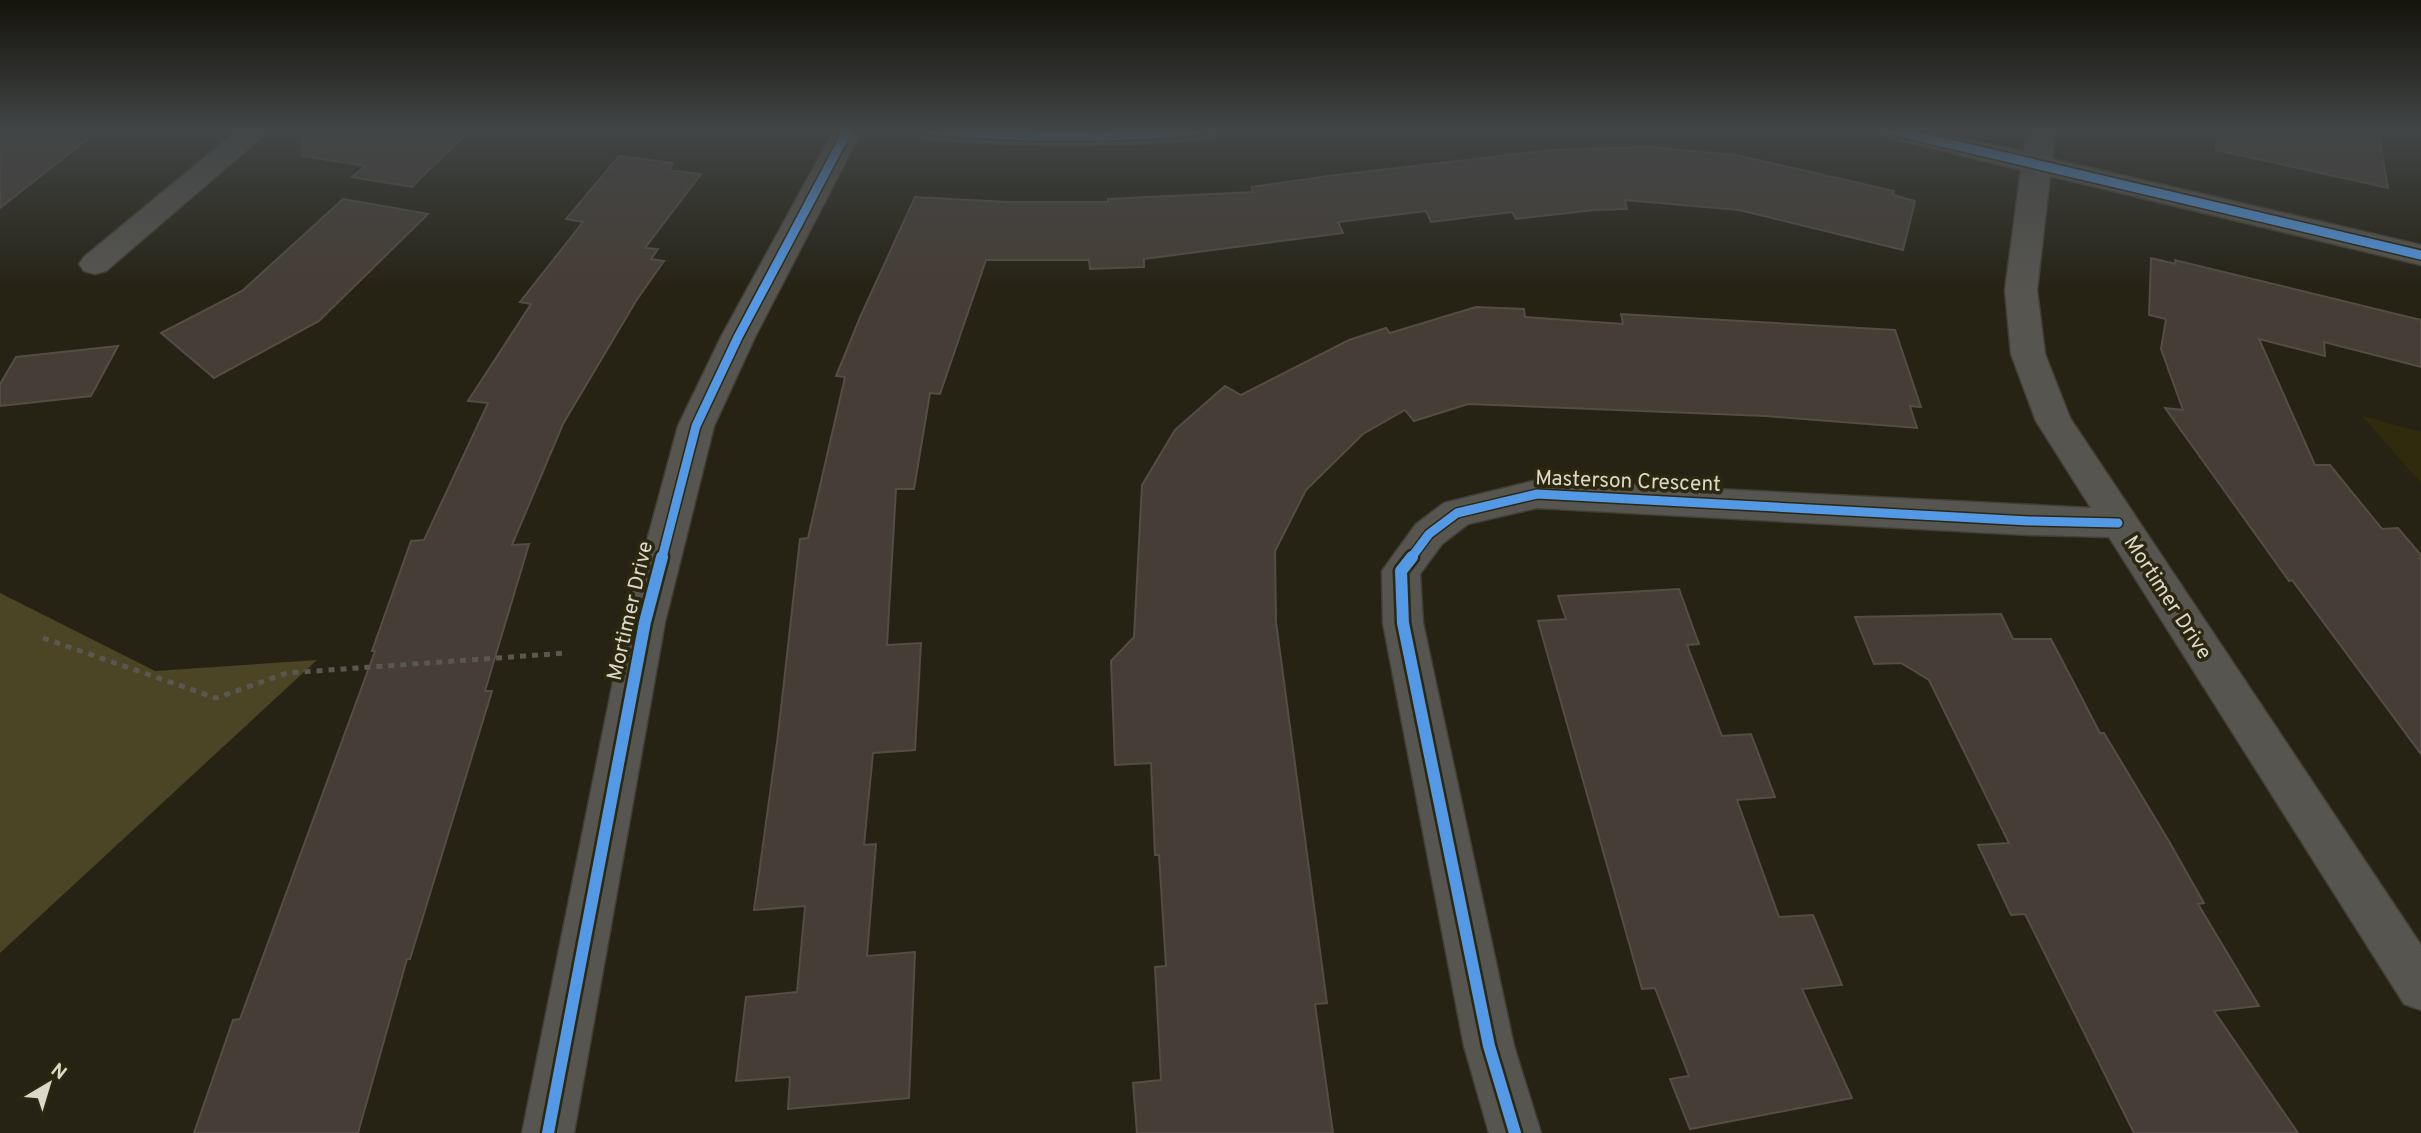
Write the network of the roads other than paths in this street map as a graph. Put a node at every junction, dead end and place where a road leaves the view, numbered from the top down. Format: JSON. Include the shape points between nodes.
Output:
{"nodes":[{"id":1,"x":192,"y":183,"type":"edge"},
{"id":2,"x":820,"y":183,"type":"edge"},
{"id":3,"x":2035,"y":183,"type":"edge"},
{"id":4,"x":2164,"y":183,"type":"edge"},
{"id":5,"x":2421,"y":255,"type":"edge"},
{"id":6,"x":95,"y":264,"type":"dead end"},
{"id":7,"x":2118,"y":523,"type":"junction"},
{"id":8,"x":2421,"y":987,"type":"edge"},
{"id":9,"x":548,"y":1133,"type":"edge"},
{"id":10,"x":1515,"y":1133,"type":"edge"}],
"edges":[{"from":1,"to":6,"type":"street"},
{"from":2,"to":9,"type":"street","name":"Mortimer Drive","via":[[696,426],[645,622]]},
{"from":3,"to":7,"type":"street","name":"Mortimer Drive","via":[[2021,290],[2028,354],[2054,421]]},
{"from":4,"to":5,"type":"street"},
{"from":7,"to":8,"type":"street","name":"Mortimer Drive"},
{"from":7,"to":10,"type":"street","name":"Masterson Crescent","via":[[1537,494],[1457,513],[1429,534],[1401,571],[1404,623],[1489,1046]]}]}
